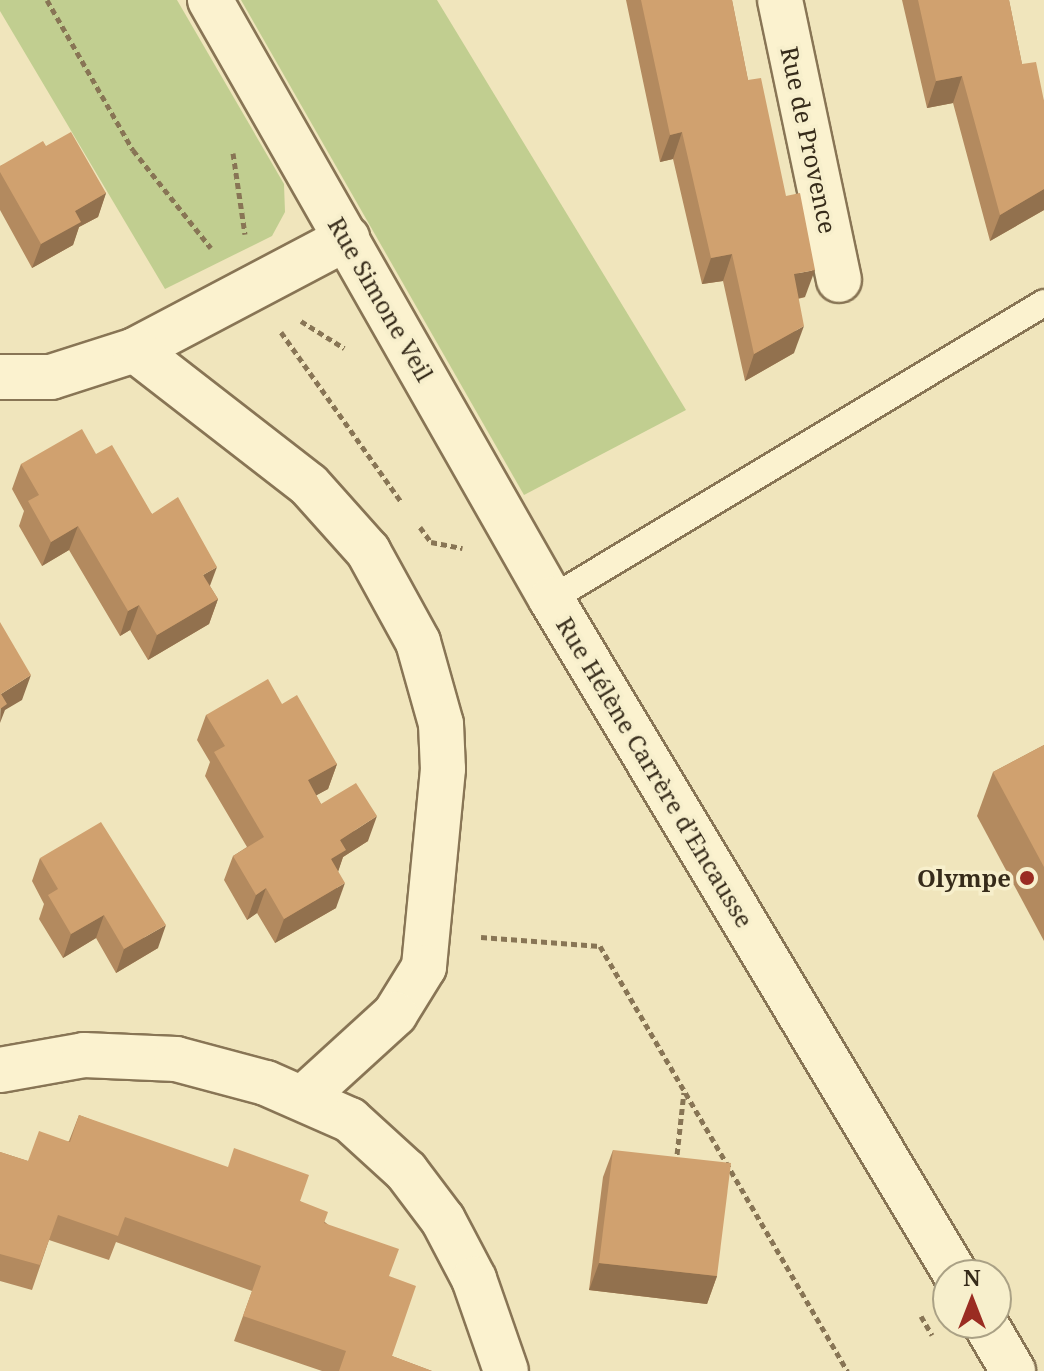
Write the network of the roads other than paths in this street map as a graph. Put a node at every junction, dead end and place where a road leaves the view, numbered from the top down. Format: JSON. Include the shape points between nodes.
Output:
{"nodes":[{"id":1,"x":210,"y":0,"type":"edge"},
{"id":2,"x":780,"y":0,"type":"edge"},
{"id":3,"x":347,"y":238,"type":"junction"},
{"id":4,"x":839,"y":280,"type":"dead end"},
{"id":5,"x":1044,"y":303,"type":"edge"},
{"id":6,"x":135,"y":350,"type":"junction"},
{"id":7,"x":0,"y":377,"type":"edge"},
{"id":8,"x":551,"y":599,"type":"junction"},
{"id":9,"x":0,"y":1070,"type":"edge"},
{"id":10,"x":304,"y":1097,"type":"junction"},
{"id":11,"x":946,"y":1259,"type":"edge"},
{"id":12,"x":994,"y":1339,"type":"edge"},
{"id":13,"x":506,"y":1371,"type":"edge"},
{"id":14,"x":1013,"y":1371,"type":"edge"}],
"edges":[{"from":1,"to":3,"type":"street","name":"Rue Simone Veil"},
{"from":2,"to":4,"type":"street","name":"Rue de Provence"},
{"from":3,"to":6,"type":"street"},
{"from":3,"to":8,"type":"street","name":"Rue Simone Veil"},
{"from":5,"to":8,"type":"lane","name":"Rue Hélène Carrère d’Encausse"},
{"from":6,"to":7,"type":"street","via":[[51,377]]},
{"from":6,"to":10,"type":"street","via":[[309,485],[396,596],[441,724],[430,933],[413,990]]},
{"from":8,"to":11,"type":"street","name":"Rue Hélène Carrère d’Encausse"},
{"from":9,"to":10,"type":"street","via":[[84,1055],[146,1056],[226,1069]]},
{"from":10,"to":13,"type":"street","via":[[350,1120],[418,1184],[474,1279]]},
{"from":12,"to":14,"type":"street"}]}
